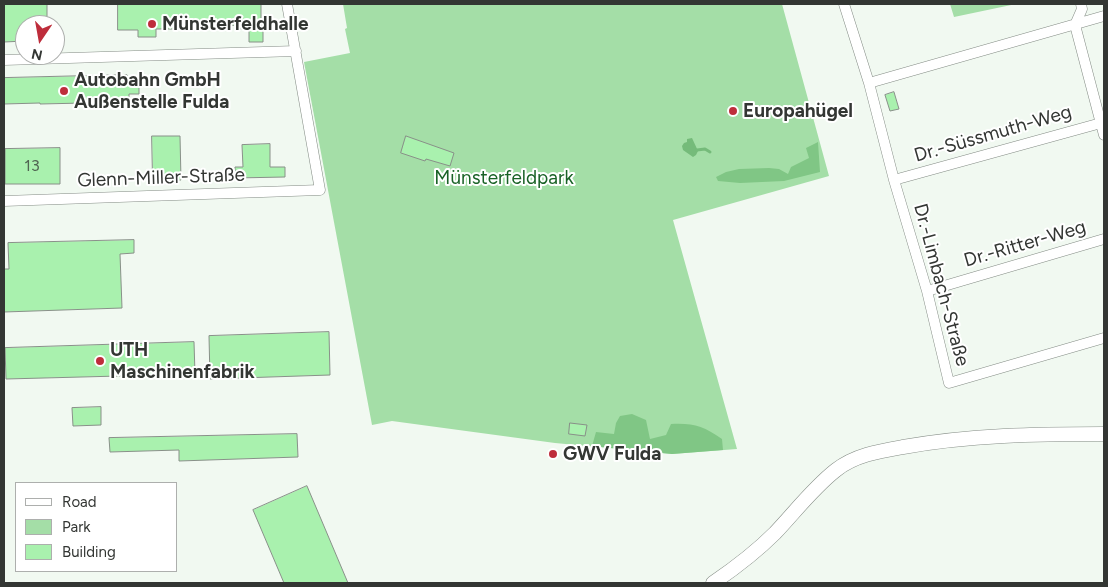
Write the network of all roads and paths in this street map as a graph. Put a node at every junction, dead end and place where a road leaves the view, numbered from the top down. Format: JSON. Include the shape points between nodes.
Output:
{"nodes":[{"id":1,"x":287,"y":4,"type":"edge"},
{"id":2,"x":844,"y":4,"type":"edge"},
{"id":3,"x":1081,"y":4,"type":"edge"},
{"id":4,"x":1104,"y":16,"type":"edge"},
{"id":5,"x":1075,"y":25,"type":"junction"},
{"id":6,"x":296,"y":51,"type":"junction"},
{"id":7,"x":4,"y":60,"type":"edge"},
{"id":8,"x":869,"y":83,"type":"junction"},
{"id":9,"x":1101,"y":123,"type":"junction"},
{"id":10,"x":1104,"y":135,"type":"edge"},
{"id":11,"x":894,"y":180,"type":"junction"},
{"id":12,"x":4,"y":201,"type":"edge"},
{"id":13,"x":1104,"y":239,"type":"edge"},
{"id":14,"x":927,"y":291,"type":"junction"},
{"id":15,"x":1104,"y":338,"type":"edge"},
{"id":16,"x":1104,"y":434,"type":"edge"},
{"id":17,"x":713,"y":583,"type":"edge"}],
"edges":[{"from":1,"to":6,"type":"street"},
{"from":2,"to":8,"type":"street","name":"Dr.-Limbach-Straße"},
{"from":3,"to":5,"type":"street"},
{"from":4,"to":5,"type":"street"},
{"from":5,"to":8,"type":"street"},
{"from":5,"to":9,"type":"street"},
{"from":6,"to":7,"type":"street"},
{"from":6,"to":12,"type":"street","name":"Glenn-Miller-Straße","via":[[320,190]]},
{"from":8,"to":11,"type":"street","name":"Dr.-Limbach-Straße"},
{"from":9,"to":10,"type":"street"},
{"from":9,"to":11,"type":"street","name":"Dr.-Süssmuth-Weg"},
{"from":11,"to":14,"type":"street","name":"Dr.-Limbach-Straße"},
{"from":13,"to":14,"type":"street","name":"Dr.-Ritter-Weg"},
{"from":14,"to":15,"type":"street","name":"Dr.-Limbach-Straße","via":[[949,383]]},
{"from":16,"to":17,"type":"street","via":[[973,438],[914,445],[859,457],[827,478],[760,547]]}]}
